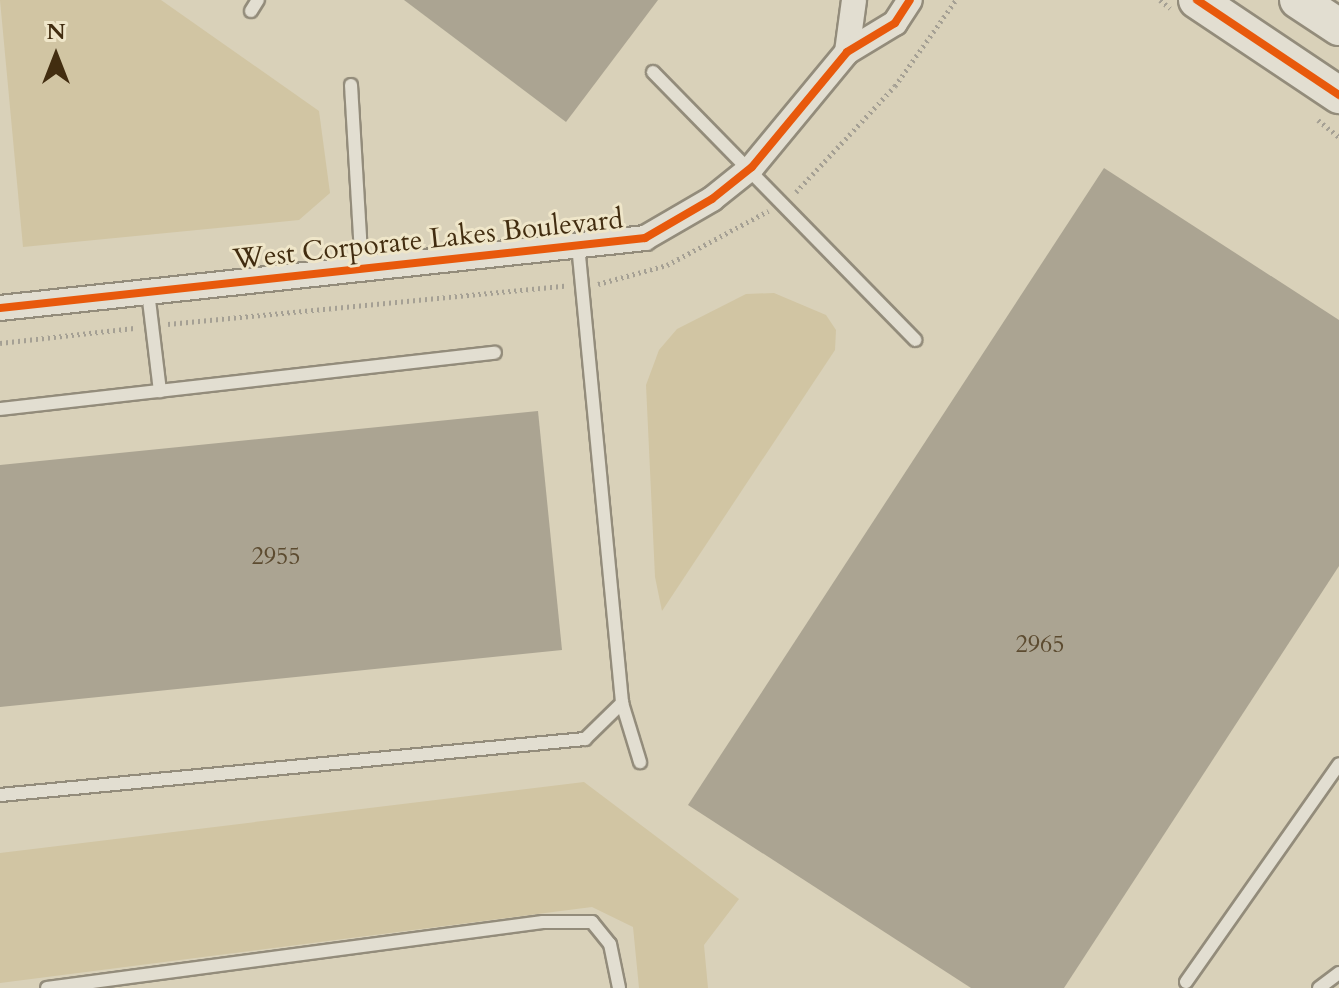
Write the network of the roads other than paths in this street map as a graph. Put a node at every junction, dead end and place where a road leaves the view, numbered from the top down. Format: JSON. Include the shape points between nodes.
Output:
{"nodes":[{"id":1,"x":854,"y":0,"type":"edge"},
{"id":2,"x":910,"y":0,"type":"edge"},
{"id":3,"x":1197,"y":0,"type":"edge"},
{"id":4,"x":1298,"y":0,"type":"edge"},
{"id":5,"x":1339,"y":27,"type":"edge"},
{"id":6,"x":847,"y":52,"type":"junction"},
{"id":7,"x":653,"y":72,"type":"dead end"},
{"id":8,"x":351,"y":85,"type":"dead end"},
{"id":9,"x":1339,"y":95,"type":"edge"},
{"id":10,"x":752,"y":167,"type":"junction"},
{"id":11,"x":578,"y":245,"type":"junction"},
{"id":12,"x":362,"y":269,"type":"junction"},
{"id":13,"x":148,"y":292,"type":"junction"},
{"id":14,"x":0,"y":308,"type":"edge"},
{"id":15,"x":915,"y":340,"type":"dead end"},
{"id":16,"x":495,"y":353,"type":"dead end"},
{"id":17,"x":160,"y":391,"type":"junction"},
{"id":18,"x":0,"y":409,"type":"edge"},
{"id":19,"x":622,"y":703,"type":"junction"},
{"id":20,"x":640,"y":762,"type":"dead end"},
{"id":21,"x":1339,"y":764,"type":"edge"},
{"id":22,"x":0,"y":795,"type":"edge"},
{"id":23,"x":1339,"y":973,"type":"edge"},
{"id":24,"x":1186,"y":982,"type":"dead end"},
{"id":25,"x":47,"y":988,"type":"edge"},
{"id":26,"x":619,"y":988,"type":"edge"},
{"id":27,"x":1319,"y":988,"type":"edge"}],
"edges":[{"from":1,"to":6,"type":"street"},
{"from":2,"to":6,"type":"street","name":"West Corporate Lakes Boulevard","via":[[895,23]]},
{"from":3,"to":9,"type":"main road"},
{"from":4,"to":5,"type":"main road"},
{"from":6,"to":10,"type":"street","name":"West Corporate Lakes Boulevard"},
{"from":7,"to":10,"type":"lane"},
{"from":8,"to":12,"type":"lane"},
{"from":10,"to":11,"type":"street","name":"West Corporate Lakes Boulevard","via":[[712,199],[645,238]]},
{"from":10,"to":15,"type":"lane"},
{"from":11,"to":12,"type":"street","name":"West Corporate Lakes Boulevard"},
{"from":11,"to":19,"type":"lane"},
{"from":12,"to":13,"type":"street","name":"West Corporate Lakes Boulevard"},
{"from":13,"to":14,"type":"street","name":"West Corporate Lakes Boulevard"},
{"from":13,"to":17,"type":"lane"},
{"from":16,"to":17,"type":"lane"},
{"from":17,"to":18,"type":"lane"},
{"from":19,"to":20,"type":"lane"},
{"from":19,"to":22,"type":"lane","via":[[585,739]]},
{"from":21,"to":24,"type":"lane"},
{"from":23,"to":27,"type":"lane"},
{"from":25,"to":26,"type":"lane","via":[[543,922],[592,922],[610,944]]}]}
